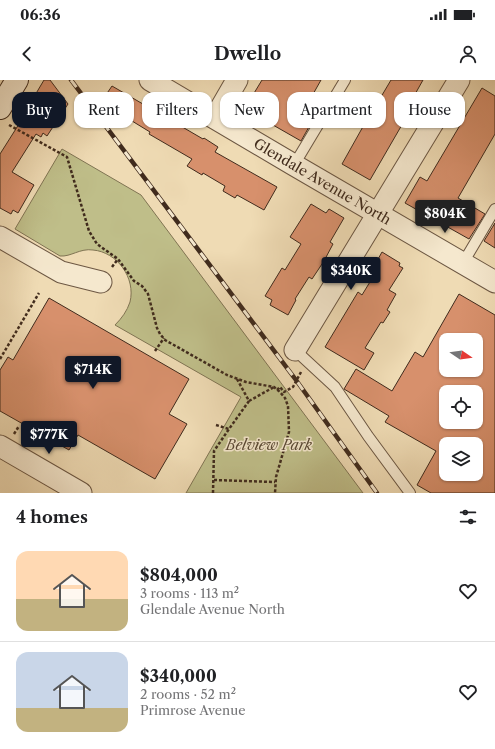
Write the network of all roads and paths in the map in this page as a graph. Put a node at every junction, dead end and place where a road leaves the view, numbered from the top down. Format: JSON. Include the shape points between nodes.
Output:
{"nodes":[{"id":1,"x":17,"y":80,"type":"edge"},
{"id":2,"x":150,"y":80,"type":"edge"},
{"id":3,"x":237,"y":80,"type":"edge"},
{"id":4,"x":345,"y":80,"type":"edge"},
{"id":5,"x":459,"y":80,"type":"edge"},
{"id":6,"x":3,"y":116,"type":"edge"},
{"id":7,"x":215,"y":118,"type":"junction"},
{"id":8,"x":294,"y":165,"type":"junction"},
{"id":9,"x":495,"y":209,"type":"edge"},
{"id":10,"x":379,"y":214,"type":"junction"},
{"id":11,"x":0,"y":237,"type":"edge"},
{"id":12,"x":463,"y":263,"type":"junction"},
{"id":13,"x":101,"y":282,"type":"dead end"},
{"id":14,"x":495,"y":282,"type":"edge"},
{"id":15,"x":39,"y":293,"type":"dead end"},
{"id":16,"x":164,"y":338,"type":"junction"},
{"id":17,"x":295,"y":350,"type":"junction"},
{"id":18,"x":155,"y":351,"type":"dead end"},
{"id":19,"x":0,"y":359,"type":"edge"},
{"id":20,"x":237,"y":379,"type":"junction"},
{"id":21,"x":275,"y":389,"type":"junction"},
{"id":22,"x":249,"y":401,"type":"junction"},
{"id":23,"x":216,"y":425,"type":"dead end"},
{"id":24,"x":229,"y":429,"type":"junction"},
{"id":25,"x":0,"y":446,"type":"edge"},
{"id":26,"x":214,"y":480,"type":"junction"},
{"id":27,"x":275,"y":482,"type":"junction"},
{"id":28,"x":81,"y":493,"type":"edge"},
{"id":29,"x":213,"y":493,"type":"edge"},
{"id":30,"x":275,"y":493,"type":"edge"},
{"id":31,"x":410,"y":493,"type":"edge"}],
"edges":[{"from":1,"to":6,"type":"main road"},
{"from":2,"to":7,"type":"street","name":"Glendale Avenue North"},
{"from":3,"to":7,"type":"street"},
{"from":4,"to":8,"type":"lane"},
{"from":5,"to":10,"type":"street"},
{"from":6,"to":16,"type":"path","via":[[67,157],[89,231],[97,244],[118,259],[134,281],[148,294],[157,328]]},
{"from":7,"to":8,"type":"street","name":"Glendale Avenue North"},
{"from":8,"to":10,"type":"street","name":"Glendale Avenue North"},
{"from":9,"to":12,"type":"lane"},
{"from":10,"to":12,"type":"street","name":"Glendale Avenue North"},
{"from":10,"to":17,"type":"street"},
{"from":11,"to":13,"type":"street","via":[[61,272]]},
{"from":12,"to":14,"type":"street","name":"Glendale Avenue North"},
{"from":15,"to":19,"type":"path"},
{"from":16,"to":18,"type":"path"},
{"from":16,"to":20,"type":"path"},
{"from":17,"to":21,"type":"path","via":[[302,370],[293,387],[284,392],[280,387]]},
{"from":17,"to":31,"type":"lane","via":[[335,387]]},
{"from":20,"to":21,"type":"path"},
{"from":20,"to":22,"type":"path"},
{"from":21,"to":22,"type":"path"},
{"from":21,"to":27,"type":"path","via":[[285,398],[288,406],[289,432]]},
{"from":22,"to":24,"type":"path"},
{"from":23,"to":24,"type":"path"},
{"from":24,"to":26,"type":"path","via":[[214,451]]},
{"from":25,"to":28,"type":"street"},
{"from":26,"to":27,"type":"path"},
{"from":26,"to":29,"type":"path"},
{"from":27,"to":30,"type":"path"}]}
